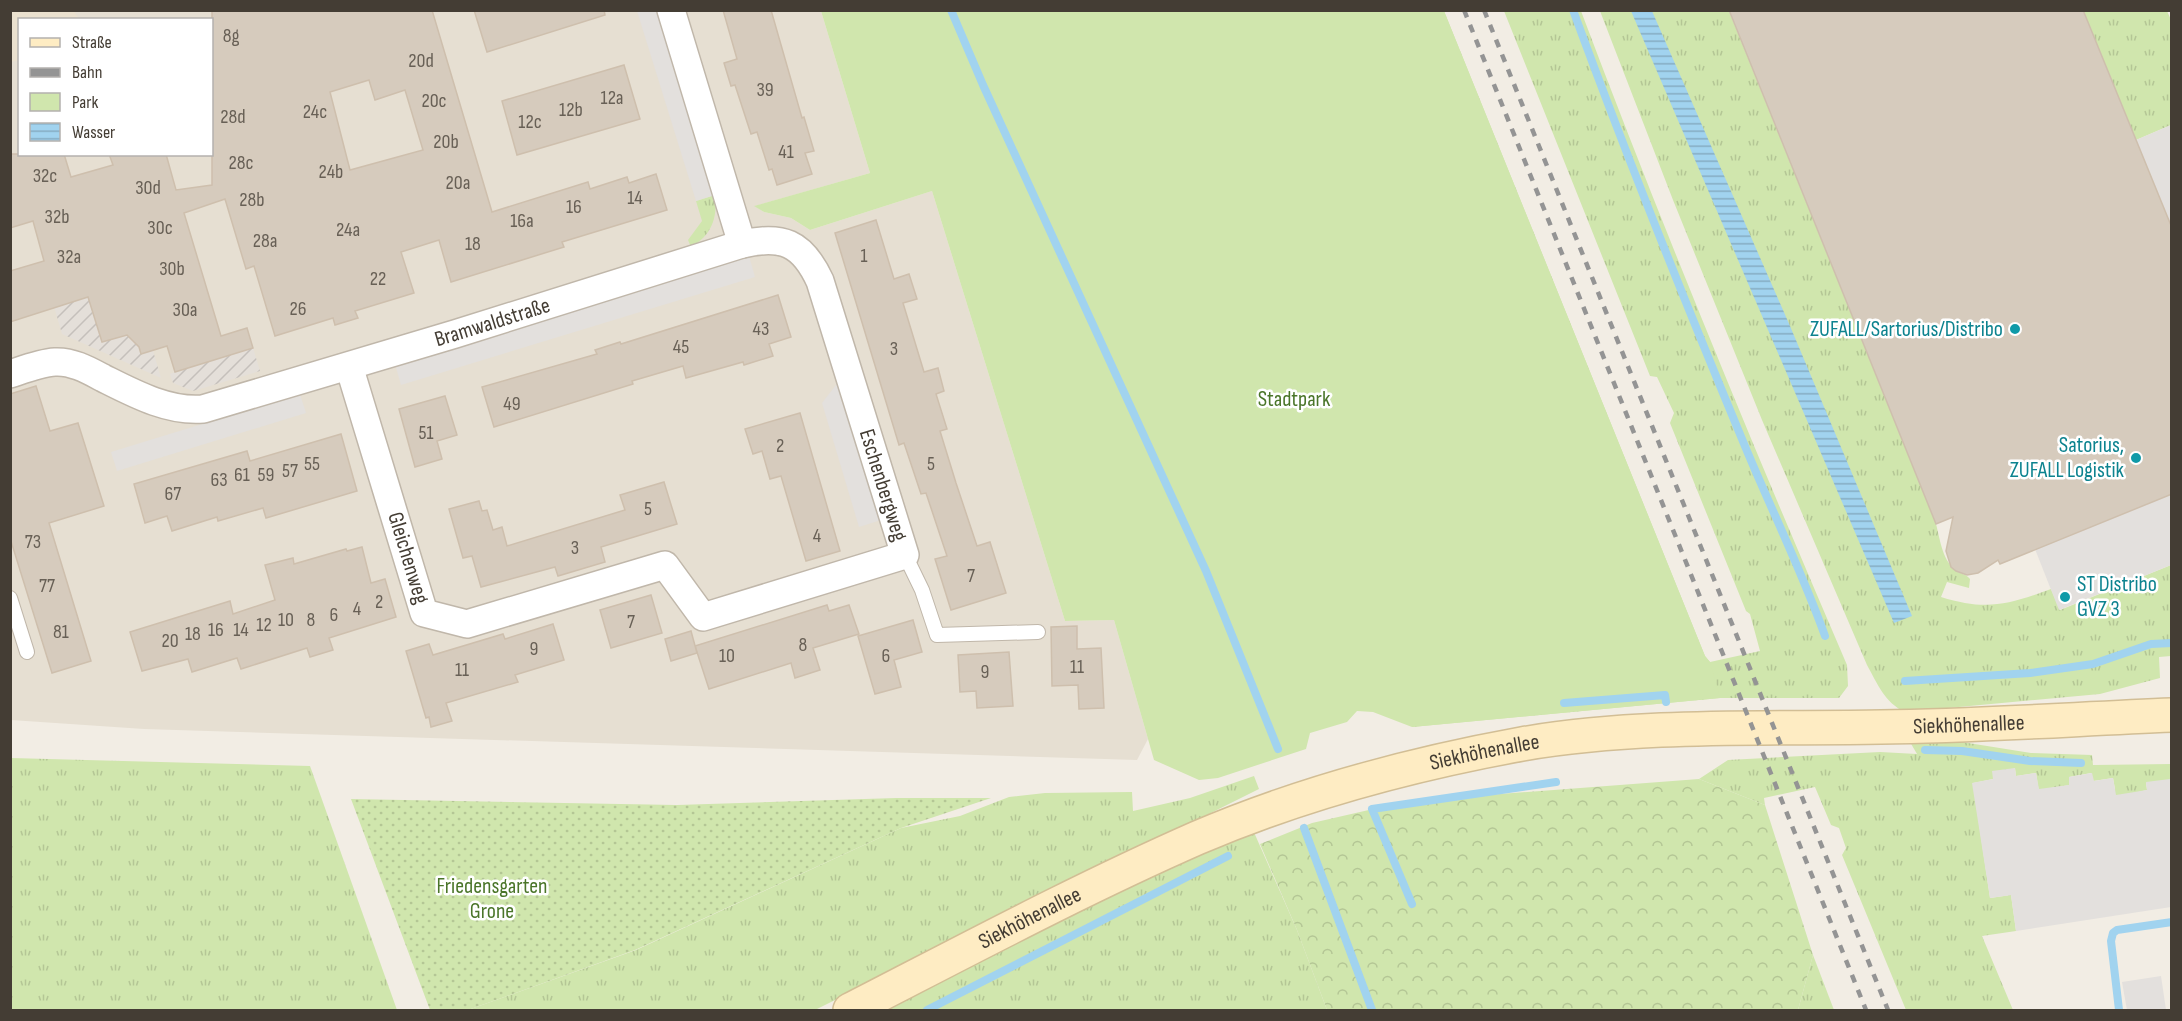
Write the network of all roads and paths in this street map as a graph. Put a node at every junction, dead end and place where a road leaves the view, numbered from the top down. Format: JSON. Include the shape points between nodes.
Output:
{"nodes":[{"id":1,"x":671,"y":10,"type":"edge"},
{"id":2,"x":742,"y":244,"type":"junction"},
{"id":3,"x":349,"y":366,"type":"junction"},
{"id":4,"x":10,"y":374,"type":"edge"},
{"id":5,"x":905,"y":555,"type":"junction"},
{"id":6,"x":665,"y":565,"type":"joint"},
{"id":7,"x":10,"y":598,"type":"edge"},
{"id":8,"x":1038,"y":632,"type":"dead end"},
{"id":9,"x":27,"y":652,"type":"dead end"},
{"id":10,"x":2172,"y":715,"type":"edge"},
{"id":11,"x":850,"y":1011,"type":"edge"}],
"edges":[{"from":1,"to":2,"type":"street"},
{"from":2,"to":3,"type":"street","name":"Bramwaldstraße"},
{"from":2,"to":5,"type":"street","name":"Eschenbergweg","via":[[763,239],[787,243],[797,248],[820,281]]},
{"from":3,"to":4,"type":"street","name":"Bramwaldstraße","via":[[192,410],[131,392],[66,363],[38,365]]},
{"from":3,"to":6,"type":"street","name":"Gleichenweg","via":[[424,613],[467,624]]},
{"from":5,"to":6,"type":"street","name":"Eschenbergweg","via":[[703,617]]},
{"from":5,"to":8,"type":"lane","via":[[937,635]]},
{"from":7,"to":9,"type":"lane"},
{"from":10,"to":11,"type":"main road","name":"Siekhöhenallee","via":[[1970,725],[1612,734],[1525,744],[1434,762],[1335,790],[1200,837],[1082,892]]}]}
